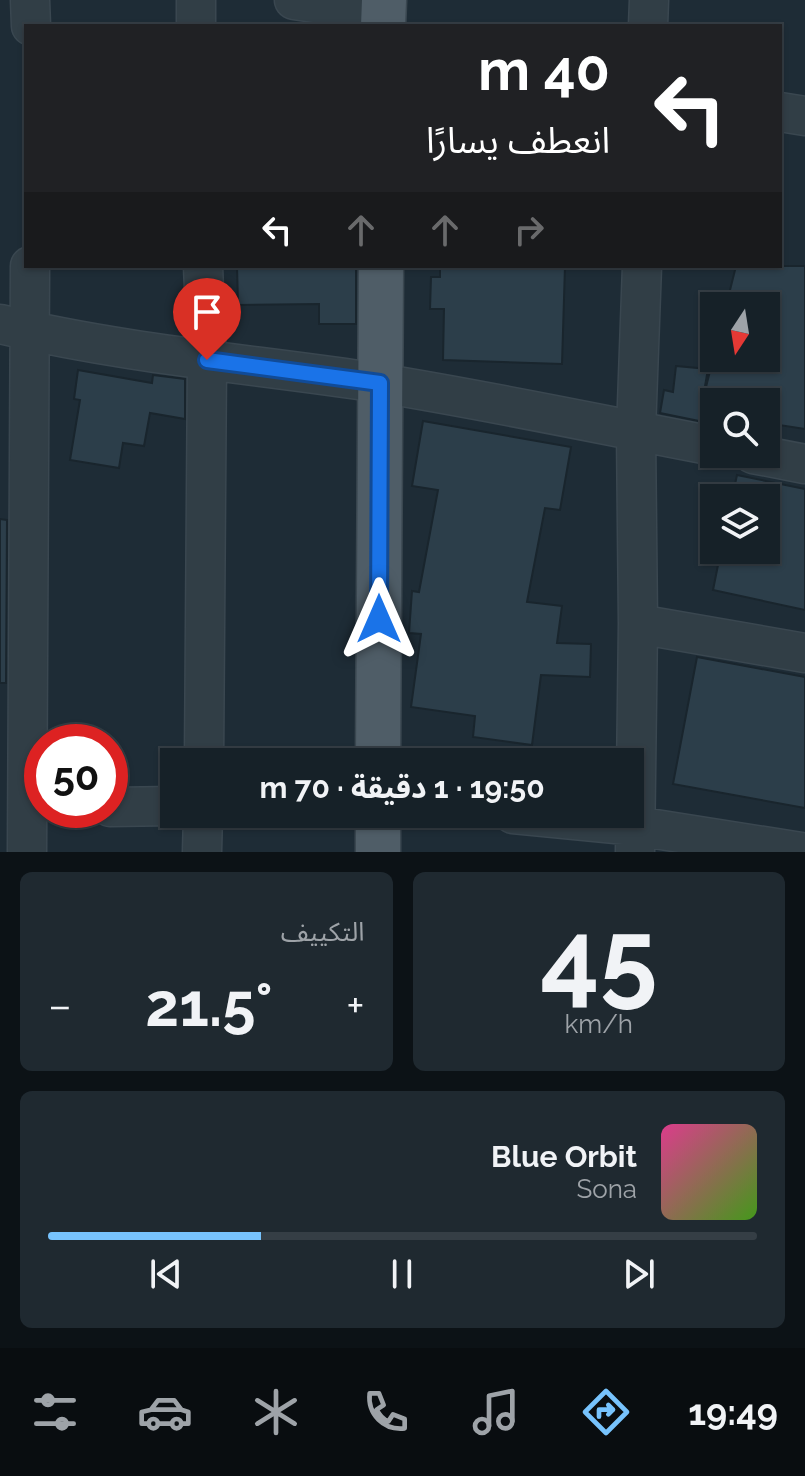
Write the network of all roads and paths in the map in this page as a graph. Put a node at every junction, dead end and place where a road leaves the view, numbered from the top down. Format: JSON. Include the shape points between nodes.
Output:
{"nodes":[{"id":1,"x":30,"y":0,"type":"edge"},
{"id":2,"x":196,"y":0,"type":"edge"},
{"id":3,"x":294,"y":0,"type":"edge"},
{"id":4,"x":649,"y":0,"type":"edge"},
{"id":5,"x":383,"y":13,"type":"edge"},
{"id":6,"x":31,"y":24,"type":"edge"},
{"id":7,"x":196,"y":24,"type":"edge"},
{"id":8,"x":648,"y":24,"type":"edge"},
{"id":9,"x":782,"y":112,"type":"edge"},
{"id":10,"x":805,"y":116,"type":"edge"},
{"id":11,"x":30,"y":268,"type":"edge"},
{"id":12,"x":203,"y":268,"type":"edge"},
{"id":13,"x":381,"y":268,"type":"edge"},
{"id":14,"x":642,"y":268,"type":"edge"},
{"id":15,"x":15,"y":328,"type":"edge"},
{"id":16,"x":207,"y":360,"type":"junction"},
{"id":17,"x":380,"y":383,"type":"junction"},
{"id":18,"x":636,"y":431,"type":"junction"},
{"id":19,"x":700,"y":443,"type":"edge"},
{"id":20,"x":780,"y":459,"type":"edge"},
{"id":21,"x":805,"y":464,"type":"edge"},
{"id":22,"x":638,"y":624,"type":"junction"},
{"id":23,"x":805,"y":653,"type":"edge"},
{"id":24,"x":204,"y":748,"type":"edge"},
{"id":25,"x":378,"y":748,"type":"edge"},
{"id":26,"x":23,"y":799,"type":"edge"},
{"id":27,"x":160,"y":806,"type":"edge"},
{"id":28,"x":128,"y":807,"type":"edge"},
{"id":29,"x":203,"y":828,"type":"edge"},
{"id":30,"x":378,"y":828,"type":"edge"},
{"id":31,"x":582,"y":828,"type":"edge"},
{"id":32,"x":636,"y":839,"type":"edge"},
{"id":33,"x":27,"y":852,"type":"edge"},
{"id":34,"x":202,"y":852,"type":"edge"},
{"id":35,"x":378,"y":852,"type":"edge"},
{"id":36,"x":801,"y":852,"type":"edge"}],
"edges":[{"from":1,"to":6,"type":"street"},
{"from":2,"to":7,"type":"street"},
{"from":3,"to":5,"type":"street"},
{"from":4,"to":8,"type":"street"},
{"from":9,"to":10,"type":"street"},
{"from":11,"to":15,"type":"street"},
{"from":12,"to":16,"type":"street"},
{"from":13,"to":17,"type":"main road"},
{"from":14,"to":18,"type":"street"},
{"from":15,"to":16,"type":"street"},
{"from":15,"to":26,"type":"street"},
{"from":16,"to":17,"type":"street"},
{"from":16,"to":24,"type":"street"},
{"from":17,"to":18,"type":"street"},
{"from":17,"to":25,"type":"main road"},
{"from":18,"to":19,"type":"street"},
{"from":18,"to":22,"type":"street"},
{"from":20,"to":21,"type":"street"},
{"from":22,"to":23,"type":"street"},
{"from":22,"to":32,"type":"street"},
{"from":26,"to":33,"type":"street"},
{"from":27,"to":28,"type":"street"},
{"from":29,"to":34,"type":"street"},
{"from":30,"to":35,"type":"main road"},
{"from":31,"to":32,"type":"street"},
{"from":32,"to":36,"type":"street"}]}
